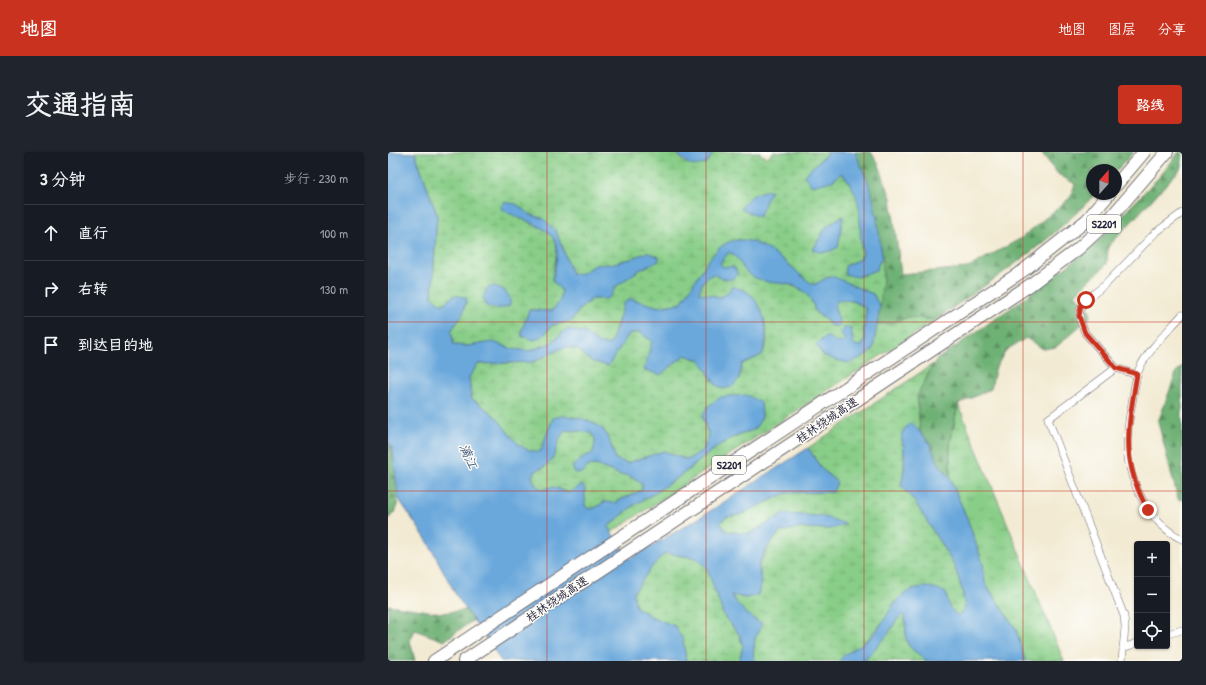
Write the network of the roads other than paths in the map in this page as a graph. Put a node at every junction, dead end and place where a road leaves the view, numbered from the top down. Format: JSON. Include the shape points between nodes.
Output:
{"nodes":[{"id":1,"x":1144,"y":152,"type":"edge"},
{"id":2,"x":1167,"y":152,"type":"edge"},
{"id":3,"x":1122,"y":178,"type":"edge"},
{"id":4,"x":1104,"y":200,"type":"edge"},
{"id":5,"x":1182,"y":213,"type":"edge"},
{"id":6,"x":1182,"y":315,"type":"edge"},
{"id":7,"x":1116,"y":368,"type":"junction"},
{"id":8,"x":1137,"y":374,"type":"junction"},
{"id":9,"x":1182,"y":539,"type":"edge"},
{"id":10,"x":1182,"y":630,"type":"edge"},
{"id":11,"x":1170,"y":633,"type":"edge"},
{"id":12,"x":1134,"y":644,"type":"edge"},
{"id":13,"x":1123,"y":648,"type":"junction"},
{"id":14,"x":434,"y":661,"type":"edge"},
{"id":15,"x":464,"y":661,"type":"edge"},
{"id":16,"x":1122,"y":661,"type":"edge"}],
"edges":[{"from":1,"to":3,"type":"highway"},
{"from":2,"to":15,"type":"highway","name":"桂林绕城高速","number":"S2201","via":[[1107,222],[1078,249],[1030,285]]},
{"from":4,"to":14,"type":"highway","name":"桂林绕城高速","number":"S2201","via":[[1087,220],[1024,270]]},
{"from":5,"to":7,"type":"street","via":[[1154,233],[1106,284],[1081,306],[1079,316],[1085,333]]},
{"from":6,"to":8,"type":"street","via":[[1149,353]]},
{"from":7,"to":8,"type":"street"},
{"from":7,"to":13,"type":"street","via":[[1048,419],[1124,616]]},
{"from":8,"to":9,"type":"street","via":[[1128,428],[1127,450],[1130,465],[1140,496],[1148,510],[1172,534]]},
{"from":10,"to":11,"type":"street"},
{"from":12,"to":13,"type":"street"},
{"from":13,"to":16,"type":"street"}]}
